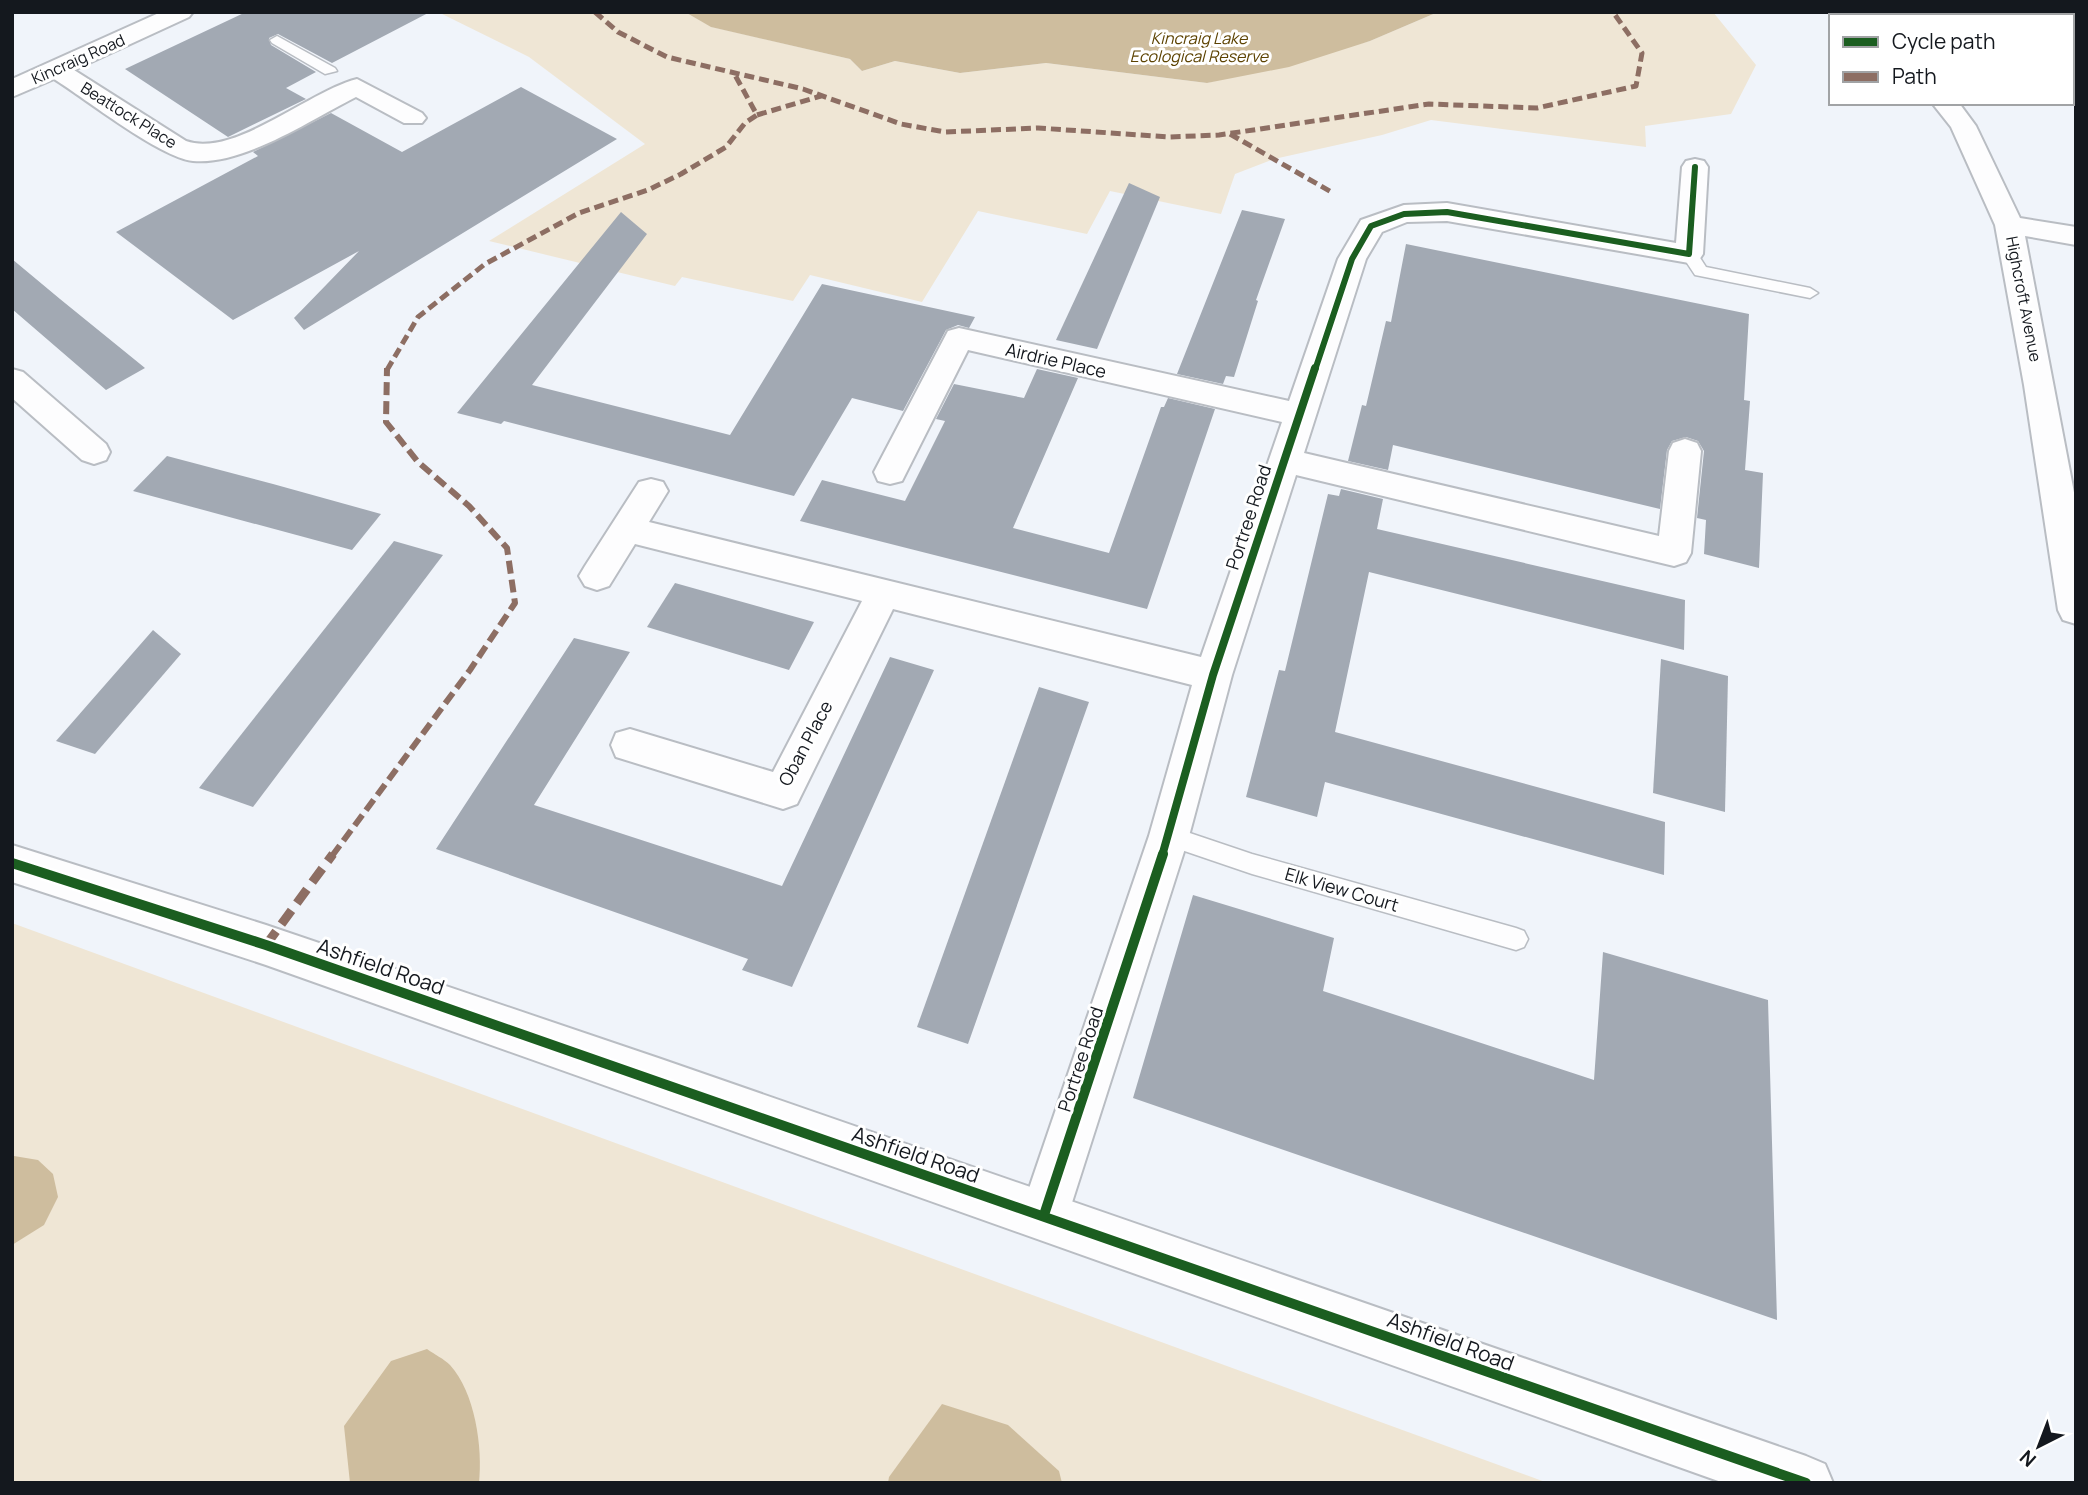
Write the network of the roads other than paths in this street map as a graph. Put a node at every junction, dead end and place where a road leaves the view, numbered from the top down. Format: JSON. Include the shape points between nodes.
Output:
{"nodes":[{"id":1,"x":181,"y":12,"type":"edge"},
{"id":2,"x":277,"y":40,"type":"dead end"},
{"id":3,"x":56,"y":69,"type":"junction"},
{"id":4,"x":330,"y":71,"type":"joint"},
{"id":5,"x":358,"y":87,"type":"junction"},
{"id":6,"x":12,"y":89,"type":"edge"},
{"id":7,"x":1947,"y":105,"type":"edge"},
{"id":8,"x":414,"y":118,"type":"dead end"},
{"id":9,"x":1695,"y":167,"type":"dead end"},
{"id":10,"x":2009,"y":225,"type":"junction"},
{"id":11,"x":2076,"y":236,"type":"edge"},
{"id":12,"x":1689,"y":254,"type":"junction"},
{"id":13,"x":1810,"y":293,"type":"dead end"},
{"id":14,"x":12,"y":380,"type":"edge"},
{"id":15,"x":2040,"y":386,"type":"junction"},
{"id":16,"x":1300,"y":415,"type":"junction"},
{"id":17,"x":2076,"y":426,"type":"edge"},
{"id":18,"x":1685,"y":451,"type":"dead end"},
{"id":19,"x":94,"y":452,"type":"dead end"},
{"id":20,"x":1284,"y":460,"type":"junction"},
{"id":21,"x":890,"y":472,"type":"dead end"},
{"id":22,"x":651,"y":491,"type":"dead end"},
{"id":23,"x":627,"y":529,"type":"junction"},
{"id":24,"x":597,"y":576,"type":"dead end"},
{"id":25,"x":883,"y":594,"type":"junction"},
{"id":26,"x":2076,"y":610,"type":"edge"},
{"id":27,"x":1213,"y":675,"type":"junction"},
{"id":28,"x":630,"y":746,"type":"dead end"},
{"id":29,"x":1170,"y":836,"type":"junction"},
{"id":30,"x":12,"y":863,"type":"edge"},
{"id":31,"x":1516,"y":939,"type":"dead end"},
{"id":32,"x":1044,"y":1216,"type":"junction"},
{"id":33,"x":1783,"y":1480,"type":"edge"}],
"edges":[{"from":1,"to":3,"type":"street","name":"Kincraig Road"},
{"from":2,"to":4,"type":"lane"},
{"from":3,"to":5,"type":"street","name":"Beattock Place","via":[[177,147],[194,153],[233,148]]},
{"from":3,"to":6,"type":"street","name":"Kincraig Road"},
{"from":4,"to":5,"type":"street"},
{"from":5,"to":8,"type":"street"},
{"from":7,"to":10,"type":"street","name":"Highcroft Avenue","via":[[1963,126]]},
{"from":9,"to":12,"type":"street"},
{"from":10,"to":11,"type":"street"},
{"from":10,"to":15,"type":"street","name":"Highcroft Avenue"},
{"from":12,"to":13,"type":"lane","via":[[1701,271]]},
{"from":12,"to":16,"type":"street","name":"Portree Road","via":[[1447,212],[1388,218],[1371,226],[1352,259]]},
{"from":14,"to":19,"type":"street"},
{"from":15,"to":17,"type":"street","name":"Highcroft Avenue"},
{"from":15,"to":26,"type":"street","name":"Highcroft Avenue"},
{"from":16,"to":20,"type":"street","name":"Portree Road"},
{"from":16,"to":21,"type":"street","name":"Airdrie Place","via":[[959,338]]},
{"from":18,"to":20,"type":"street","name":"Portree Road","via":[[1674,553]]},
{"from":20,"to":27,"type":"street","name":"Portree Road"},
{"from":22,"to":23,"type":"street"},
{"from":23,"to":24,"type":"street"},
{"from":23,"to":25,"type":"street"},
{"from":25,"to":27,"type":"street"},
{"from":25,"to":28,"type":"street","name":"Oban Place","via":[[783,792]]},
{"from":27,"to":29,"type":"street","name":"Portree Road"},
{"from":29,"to":31,"type":"lane","name":"Elk View Court"},
{"from":29,"to":32,"type":"street","name":"Portree Road"},
{"from":30,"to":32,"type":"street","name":"Ashfield Road","via":[[266,945]]},
{"from":32,"to":33,"type":"street","name":"Ashfield Road"}]}
